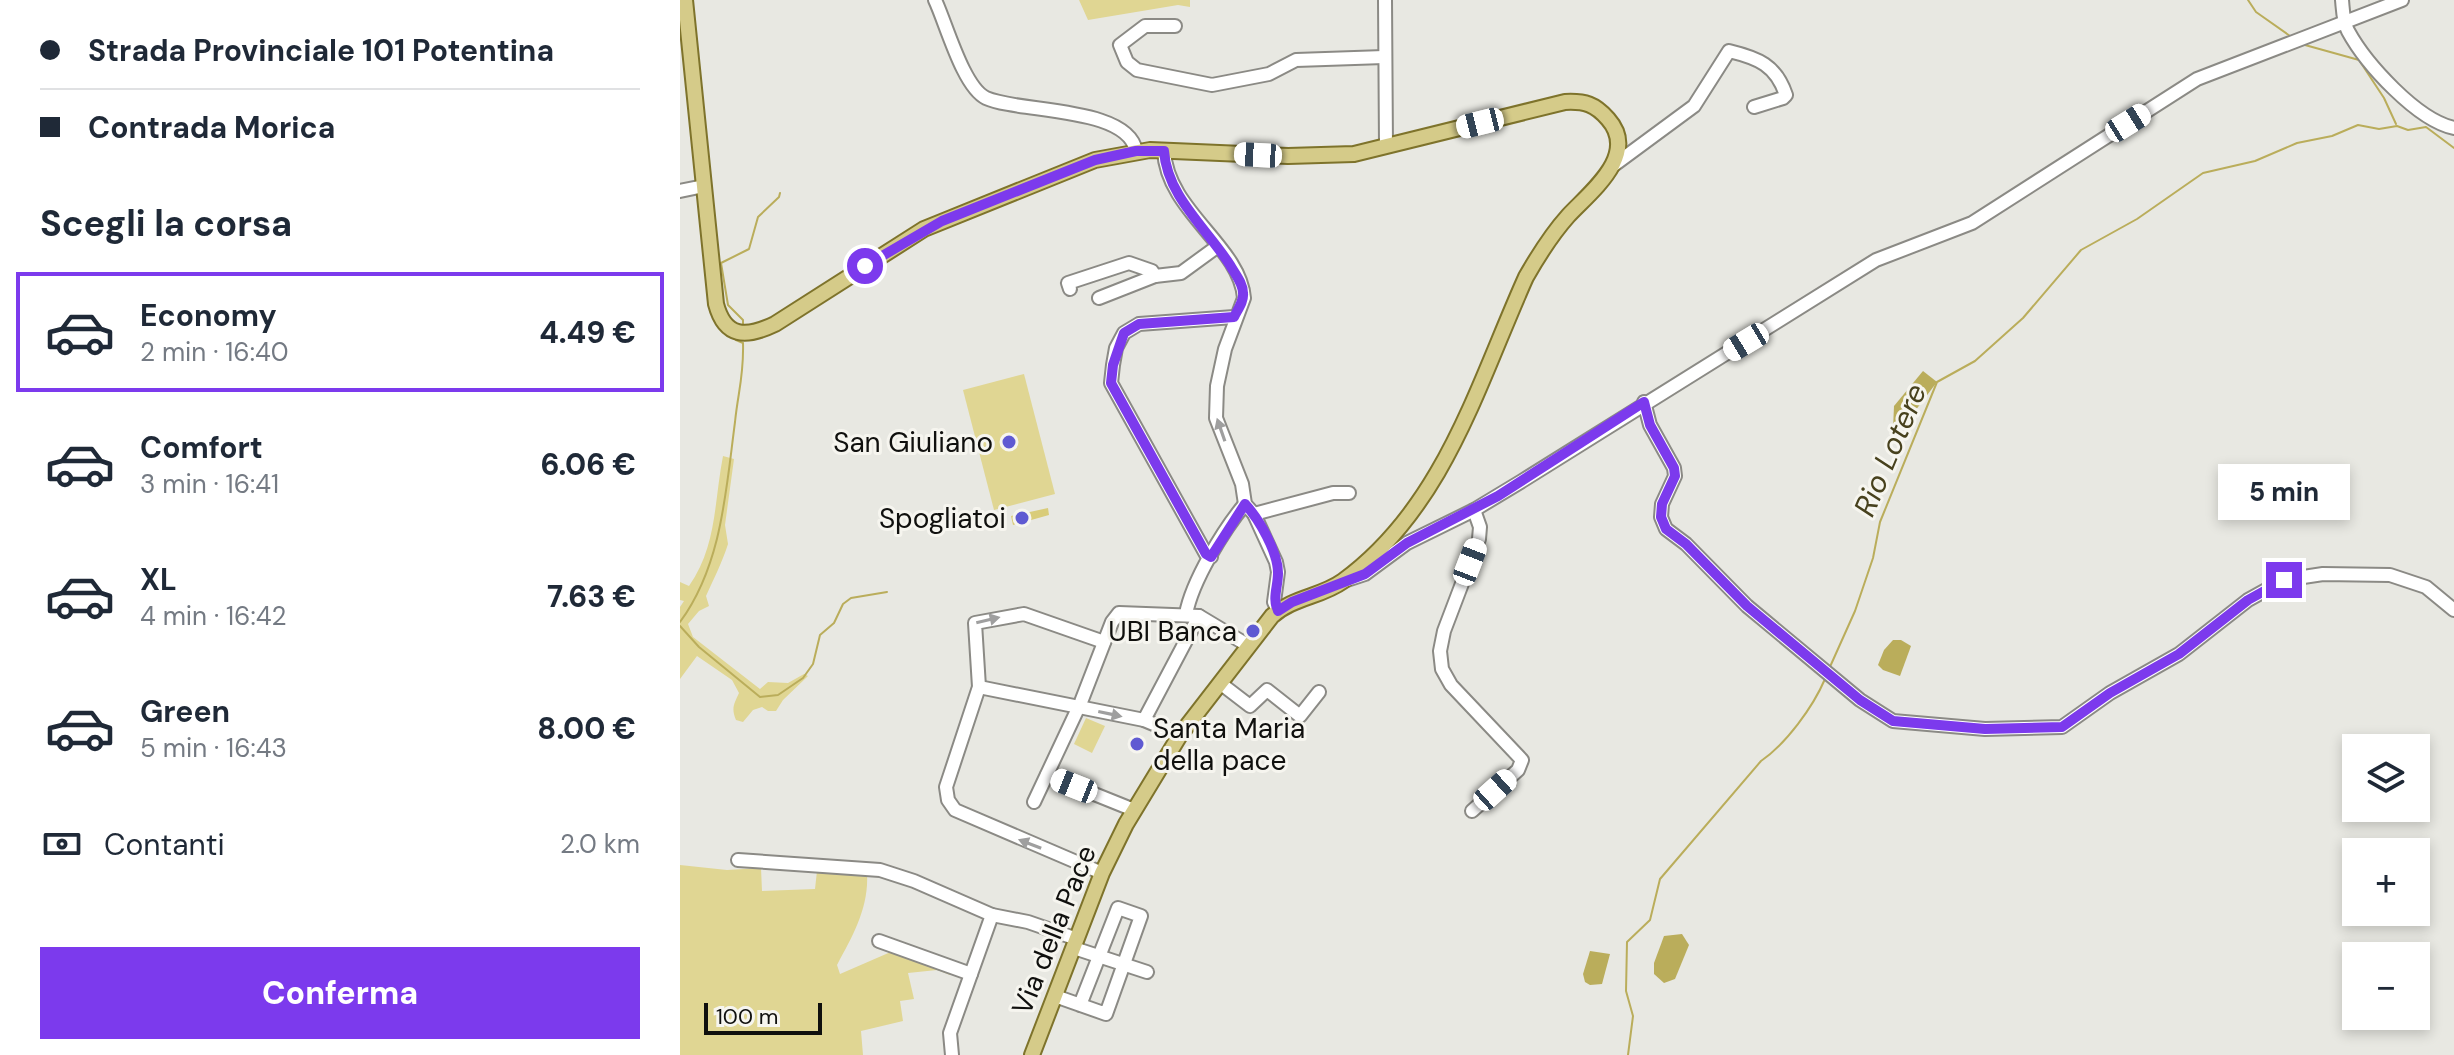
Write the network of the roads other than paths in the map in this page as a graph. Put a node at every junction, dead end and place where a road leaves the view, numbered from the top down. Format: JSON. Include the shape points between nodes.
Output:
{"nodes":[{"id":1,"x":685,"y":0,"type":"edge"},
{"id":2,"x":935,"y":0,"type":"edge"},
{"id":3,"x":1385,"y":0,"type":"edge"},
{"id":4,"x":2342,"y":0,"type":"edge"},
{"id":5,"x":2402,"y":0,"type":"edge"},
{"id":6,"x":2345,"y":23,"type":"junction"},
{"id":7,"x":1175,"y":26,"type":"dead end"},
{"id":8,"x":1384,"y":57,"type":"junction"},
{"id":9,"x":1754,"y":107,"type":"dead end"},
{"id":10,"x":2454,"y":128,"type":"edge"},
{"id":11,"x":1386,"y":146,"type":"junction"},
{"id":12,"x":1136,"y":151,"type":"junction"},
{"id":13,"x":1164,"y":151,"type":"junction"},
{"id":14,"x":1614,"y":165,"type":"junction"},
{"id":15,"x":704,"y":186,"type":"junction"},
{"id":16,"x":680,"y":191,"type":"edge"},
{"id":17,"x":1218,"y":246,"type":"junction"},
{"id":18,"x":1155,"y":276,"type":"junction"},
{"id":19,"x":1070,"y":289,"type":"dead end"},
{"id":20,"x":1099,"y":298,"type":"dead end"},
{"id":21,"x":1234,"y":317,"type":"junction"},
{"id":22,"x":1644,"y":402,"type":"junction"},
{"id":23,"x":1349,"y":493,"type":"dead end"},
{"id":24,"x":1245,"y":504,"type":"junction"},
{"id":25,"x":1474,"y":510,"type":"junction"},
{"id":26,"x":1254,"y":514,"type":"junction"},
{"id":27,"x":1211,"y":557,"type":"junction"},
{"id":28,"x":1343,"y":581,"type":"junction"},
{"id":29,"x":2454,"y":610,"type":"edge"},
{"id":30,"x":1278,"y":611,"type":"junction"},
{"id":31,"x":1192,"y":615,"type":"junction"},
{"id":32,"x":1104,"y":642,"type":"junction"},
{"id":33,"x":1249,"y":646,"type":"junction"},
{"id":34,"x":1220,"y":683,"type":"junction"},
{"id":35,"x":979,"y":687,"type":"junction"},
{"id":36,"x":1319,"y":692,"type":"dead end"},
{"id":37,"x":1079,"y":706,"type":"junction"},
{"id":38,"x":1144,"y":720,"type":"junction"},
{"id":39,"x":1180,"y":735,"type":"junction"},
{"id":40,"x":1047,"y":775,"type":"junction"},
{"id":41,"x":1034,"y":802,"type":"dead end"},
{"id":42,"x":1134,"y":810,"type":"junction"},
{"id":43,"x":1472,"y":811,"type":"dead end"},
{"id":44,"x":738,"y":860,"type":"dead end"},
{"id":45,"x":1102,"y":873,"type":"junction"},
{"id":46,"x":992,"y":915,"type":"junction"},
{"id":47,"x":879,"y":941,"type":"dead end"},
{"id":48,"x":1078,"y":944,"type":"junction"},
{"id":49,"x":1099,"y":956,"type":"junction"},
{"id":50,"x":1123,"y":965,"type":"junction"},
{"id":51,"x":1147,"y":972,"type":"dead end"},
{"id":52,"x":971,"y":974,"type":"junction"},
{"id":53,"x":1055,"y":996,"type":"junction"},
{"id":54,"x":1080,"y":1005,"type":"junction"},
{"id":55,"x":952,"y":1055,"type":"edge"},
{"id":56,"x":1032,"y":1055,"type":"edge"}],
"edges":[{"from":1,"to":15,"type":"main road"},
{"from":2,"to":12,"type":"street","via":[[968,79],[985,98],[1098,120],[1128,135]]},
{"from":3,"to":8,"type":"street"},
{"from":4,"to":6,"type":"street"},
{"from":5,"to":6,"type":"street"},
{"from":6,"to":10,"type":"street","via":[[2395,90],[2433,121]]},
{"from":6,"to":22,"type":"street","via":[[2197,79],[1972,223],[1876,260]]},
{"from":7,"to":8,"type":"street","via":[[1145,26],[1120,45],[1127,62],[1137,70],[1212,85],[1269,74],[1296,60]]},
{"from":8,"to":11,"type":"street"},
{"from":9,"to":14,"type":"street","via":[[1783,98],[1782,83],[1768,64],[1729,51],[1694,106]]},
{"from":11,"to":13,"type":"main road","via":[[1329,156]]},
{"from":11,"to":14,"type":"main road","via":[[1582,101],[1613,124],[1618,145]]},
{"from":12,"to":13,"type":"main road"},
{"from":12,"to":15,"type":"main road","via":[[1095,160],[924,229],[754,333],[736,332],[721,320]]},
{"from":13,"to":17,"type":"street","via":[[1181,201]]},
{"from":14,"to":28,"type":"main road","name":"Via della Pace","via":[[1533,264],[1429,490],[1387,542]]},
{"from":15,"to":16,"type":"street"},
{"from":17,"to":18,"type":"street","via":[[1181,273]]},
{"from":17,"to":21,"type":"street","via":[[1243,289]]},
{"from":18,"to":19,"type":"street","via":[[1129,263],[1068,283]]},
{"from":18,"to":20,"type":"street"},
{"from":24,"to":21,"type":"street","one_way":true,"via":[[1215,407]]},
{"from":21,"to":27,"type":"street","via":[[1139,324],[1124,333],[1116,348],[1111,383]]},
{"from":22,"to":25,"type":"street"},
{"from":22,"to":29,"type":"street","via":[[1650,425],[1674,468],[1662,504],[1666,529],[1747,606],[1893,721],[1985,729],[2062,727],[2284,580],[2323,574],[2390,575],[2426,587]]},
{"from":23,"to":26,"type":"street"},
{"from":24,"to":26,"type":"street"},
{"from":24,"to":27,"type":"street"},
{"from":25,"to":28,"type":"street","via":[[1407,543],[1365,574]]},
{"from":25,"to":43,"type":"street","via":[[1479,539],[1444,631],[1442,669],[1522,760],[1518,770]]},
{"from":26,"to":30,"type":"street","via":[[1278,567]]},
{"from":27,"to":31,"type":"street","via":[[1188,603]]},
{"from":28,"to":30,"type":"main road","name":"Via della Pace"},
{"from":30,"to":33,"type":"main road","name":"Via della Pace"},
{"from":31,"to":32,"type":"street","via":[[1119,613]]},
{"from":31,"to":33,"type":"street"},
{"from":31,"to":38,"type":"street"},
{"from":35,"to":32,"type":"street","one_way":true,"via":[[973,627],[978,620],[1024,614]]},
{"from":32,"to":37,"type":"street"},
{"from":33,"to":34,"type":"main road","name":"Via della Pace"},
{"from":34,"to":36,"type":"street","via":[[1250,706],[1267,690],[1300,716]]},
{"from":34,"to":39,"type":"main road","name":"Via della Pace"},
{"from":35,"to":37,"type":"street"},
{"from":45,"to":35,"type":"street","one_way":true,"via":[[950,805],[948,775]]},
{"from":37,"to":38,"type":"street","one_way":true},
{"from":37,"to":40,"type":"street"},
{"from":38,"to":39,"type":"street"},
{"from":39,"to":42,"type":"main road","name":"Via della Pace"},
{"from":40,"to":41,"type":"street"},
{"from":40,"to":42,"type":"street"},
{"from":42,"to":45,"type":"main road","name":"Via della Pace"},
{"from":44,"to":46,"type":"street","via":[[880,870]]},
{"from":45,"to":48,"type":"main road","name":"Via della Pace"},
{"from":46,"to":48,"type":"street","via":[[1028,922]]},
{"from":46,"to":52,"type":"street"},
{"from":47,"to":52,"type":"street"},
{"from":48,"to":49,"type":"street"},
{"from":48,"to":53,"type":"main road","name":"Via della Pace"},
{"from":49,"to":50,"type":"street"},
{"from":49,"to":50,"type":"street","via":[[1118,908],[1141,916]]},
{"from":49,"to":54,"type":"street"},
{"from":50,"to":51,"type":"street"},
{"from":50,"to":54,"type":"street","via":[[1106,1014]]},
{"from":52,"to":55,"type":"street","via":[[950,1033]]},
{"from":53,"to":54,"type":"street"},
{"from":53,"to":56,"type":"main road","name":"Via della Pace"}]}
